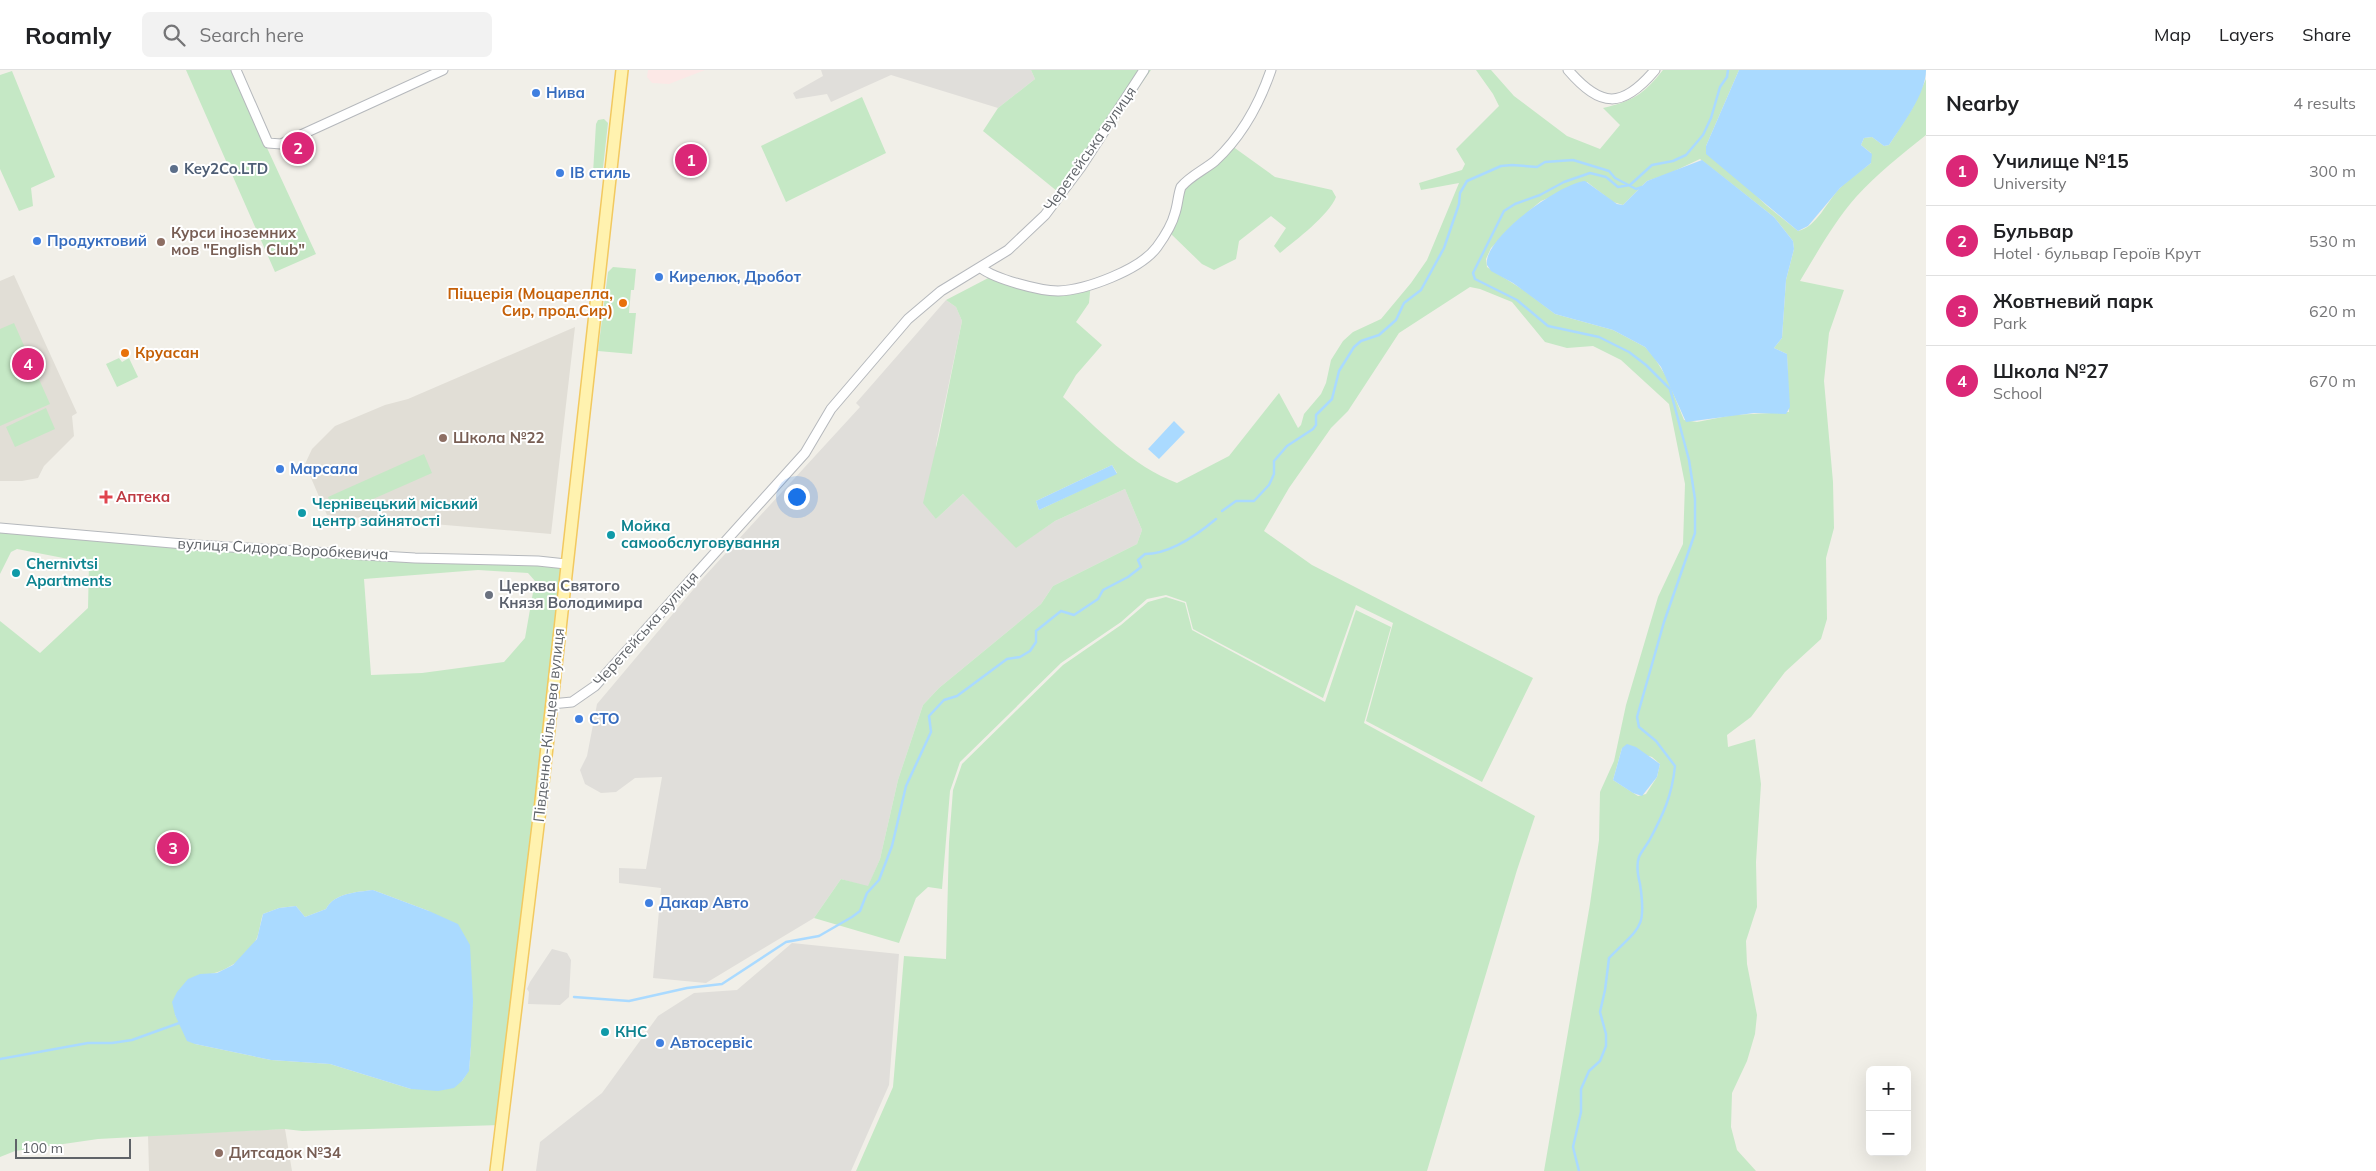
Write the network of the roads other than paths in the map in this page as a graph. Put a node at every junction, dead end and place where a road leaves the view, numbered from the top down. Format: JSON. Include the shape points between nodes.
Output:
{"nodes":[{"id":1,"x":236,"y":70,"type":"edge"},
{"id":2,"x":443,"y":70,"type":"edge"},
{"id":3,"x":622,"y":70,"type":"edge"},
{"id":4,"x":1144,"y":70,"type":"edge"},
{"id":5,"x":1271,"y":70,"type":"edge"},
{"id":6,"x":1568,"y":70,"type":"edge"},
{"id":7,"x":1655,"y":70,"type":"edge"},
{"id":8,"x":981,"y":268,"type":"junction"},
{"id":9,"x":0,"y":528,"type":"edge"},
{"id":10,"x":566,"y":564,"type":"junction"},
{"id":11,"x":551,"y":704,"type":"junction"},
{"id":12,"x":496,"y":1171,"type":"edge"}],
"edges":[{"from":1,"to":2,"type":"street","via":[[268,143],[281,144]]},
{"from":3,"to":10,"type":"main road","name":"Південно-Кільцева вулиця"},
{"from":4,"to":8,"type":"street","name":"Черетейська вулиця","via":[[1081,167],[1045,215],[1008,250]]},
{"from":5,"to":8,"type":"street","via":[[1244,128],[1216,160],[1181,187],[1168,230],[1156,248],[1140,262],[1090,285],[1061,291],[1035,287]]},
{"from":6,"to":7,"type":"street","via":[[1594,95],[1612,99],[1636,90]]},
{"from":8,"to":11,"type":"street","name":"Черетейська вулиця","via":[[935,295],[902,326],[831,409],[805,453],[595,686],[572,702]]},
{"from":9,"to":10,"type":"street","name":"вулиця Сидора Воробкевича","via":[[195,545]]},
{"from":10,"to":11,"type":"main road","name":"Південно-Кільцева вулиця"},
{"from":11,"to":12,"type":"main road","name":"Південно-Кільцева вулиця"}]}
